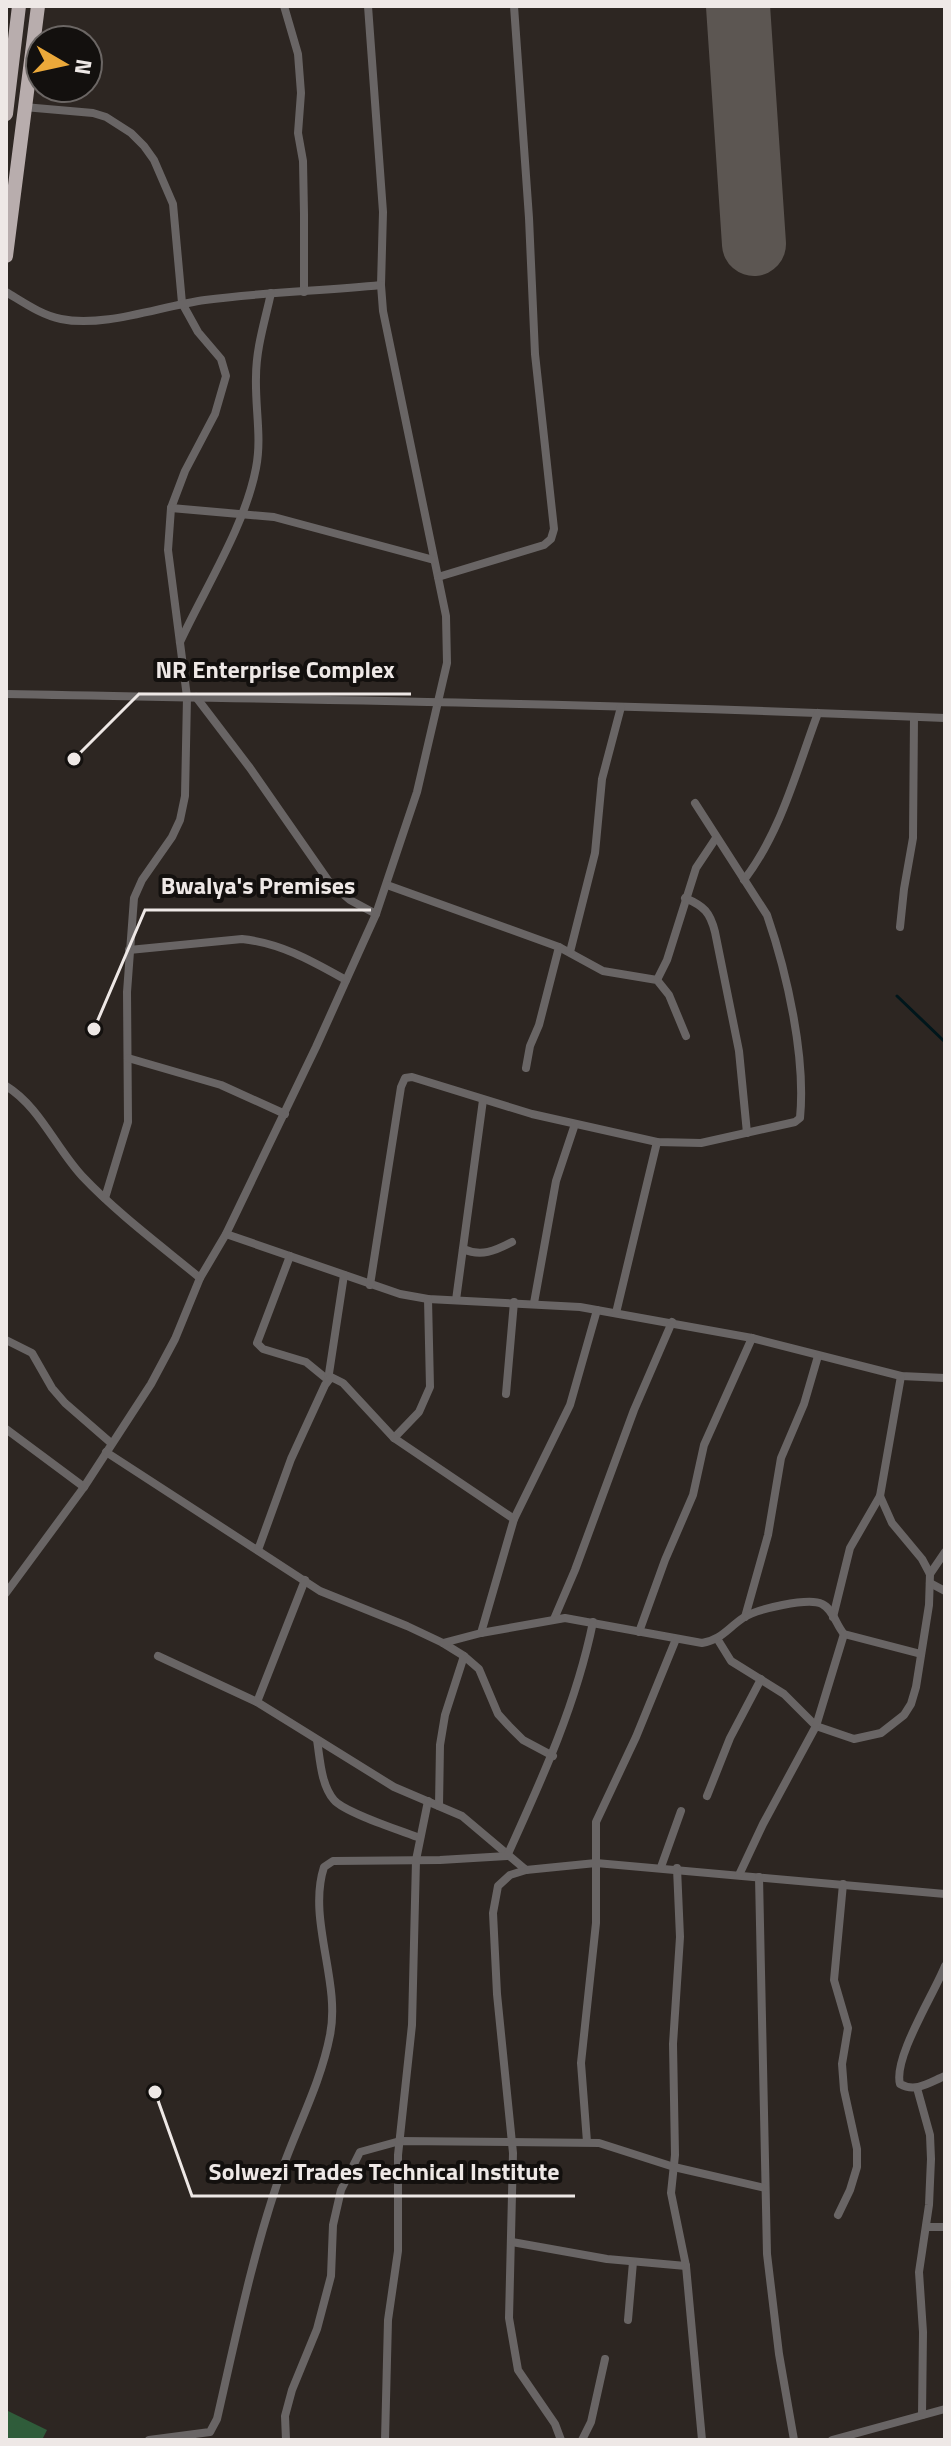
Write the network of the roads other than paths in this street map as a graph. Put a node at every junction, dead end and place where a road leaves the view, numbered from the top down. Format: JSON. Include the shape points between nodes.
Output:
{"nodes":[{"id":1,"x":19,"y":6,"type":"edge"},
{"id":2,"x":38,"y":6,"type":"edge"},
{"id":3,"x":284,"y":6,"type":"edge"},
{"id":4,"x":368,"y":6,"type":"edge"},
{"id":5,"x":514,"y":6,"type":"edge"},
{"id":6,"x":24,"y":107,"type":"junction"},
{"id":7,"x":6,"y":114,"type":"edge"},
{"id":8,"x":6,"y":256,"type":"edge"},
{"id":9,"x":381,"y":285,"type":"junction"},
{"id":10,"x":6,"y":292,"type":"edge"},
{"id":11,"x":304,"y":292,"type":"junction"},
{"id":12,"x":271,"y":293,"type":"junction"},
{"id":13,"x":182,"y":303,"type":"junction"},
{"id":14,"x":171,"y":508,"type":"junction"},
{"id":15,"x":242,"y":515,"type":"junction"},
{"id":16,"x":434,"y":560,"type":"junction"},
{"id":17,"x":438,"y":577,"type":"junction"},
{"id":18,"x":180,"y":642,"type":"junction"},
{"id":19,"x":6,"y":694,"type":"edge"},
{"id":20,"x":192,"y":697,"type":"junction"},
{"id":21,"x":438,"y":703,"type":"junction"},
{"id":22,"x":621,"y":707,"type":"junction"},
{"id":23,"x":818,"y":713,"type":"junction"},
{"id":24,"x":914,"y":717,"type":"junction"},
{"id":25,"x":945,"y":718,"type":"edge"},
{"id":26,"x":695,"y":803,"type":"dead end"},
{"id":27,"x":716,"y":838,"type":"junction"},
{"id":28,"x":744,"y":880,"type":"junction"},
{"id":29,"x":387,"y":885,"type":"junction"},
{"id":30,"x":685,"y":898,"type":"junction"},
{"id":31,"x":376,"y":914,"type":"junction"},
{"id":32,"x":900,"y":927,"type":"dead end"},
{"id":33,"x":559,"y":947,"type":"junction"},
{"id":34,"x":129,"y":950,"type":"junction"},
{"id":35,"x":570,"y":952,"type":"junction"},
{"id":36,"x":346,"y":980,"type":"junction"},
{"id":37,"x":657,"y":980,"type":"junction"},
{"id":38,"x":686,"y":1036,"type":"dead end"},
{"id":39,"x":128,"y":1058,"type":"junction"},
{"id":40,"x":526,"y":1068,"type":"dead end"},
{"id":41,"x":6,"y":1086,"type":"edge"},
{"id":42,"x":483,"y":1100,"type":"junction"},
{"id":43,"x":285,"y":1114,"type":"junction"},
{"id":44,"x":575,"y":1124,"type":"junction"},
{"id":45,"x":747,"y":1133,"type":"junction"},
{"id":46,"x":657,"y":1142,"type":"junction"},
{"id":47,"x":105,"y":1198,"type":"junction"},
{"id":48,"x":226,"y":1234,"type":"junction"},
{"id":49,"x":512,"y":1242,"type":"dead end"},
{"id":50,"x":463,"y":1249,"type":"junction"},
{"id":51,"x":290,"y":1256,"type":"junction"},
{"id":52,"x":344,"y":1275,"type":"junction"},
{"id":53,"x":200,"y":1278,"type":"junction"},
{"id":54,"x":370,"y":1285,"type":"junction"},
{"id":55,"x":428,"y":1299,"type":"junction"},
{"id":56,"x":456,"y":1300,"type":"junction"},
{"id":57,"x":514,"y":1302,"type":"junction"},
{"id":58,"x":534,"y":1303,"type":"junction"},
{"id":59,"x":597,"y":1310,"type":"junction"},
{"id":60,"x":616,"y":1313,"type":"junction"},
{"id":61,"x":672,"y":1322,"type":"junction"},
{"id":62,"x":752,"y":1338,"type":"junction"},
{"id":63,"x":6,"y":1340,"type":"edge"},
{"id":64,"x":818,"y":1356,"type":"junction"},
{"id":65,"x":901,"y":1376,"type":"junction"},
{"id":66,"x":945,"y":1378,"type":"edge"},
{"id":67,"x":328,"y":1380,"type":"junction"},
{"id":68,"x":506,"y":1394,"type":"dead end"},
{"id":69,"x":6,"y":1429,"type":"edge"},
{"id":70,"x":394,"y":1438,"type":"junction"},
{"id":71,"x":111,"y":1443,"type":"junction"},
{"id":72,"x":106,"y":1452,"type":"junction"},
{"id":73,"x":84,"y":1487,"type":"junction"},
{"id":74,"x":880,"y":1496,"type":"junction"},
{"id":75,"x":514,"y":1519,"type":"junction"},
{"id":76,"x":258,"y":1550,"type":"junction"},
{"id":77,"x":945,"y":1552,"type":"edge"},
{"id":78,"x":930,"y":1579,"type":"junction"},
{"id":79,"x":305,"y":1580,"type":"junction"},
{"id":80,"x":945,"y":1591,"type":"edge"},
{"id":81,"x":6,"y":1593,"type":"edge"},
{"id":82,"x":745,"y":1617,"type":"junction"},
{"id":83,"x":833,"y":1617,"type":"junction"},
{"id":84,"x":554,"y":1619,"type":"junction"},
{"id":85,"x":593,"y":1622,"type":"junction"},
{"id":86,"x":639,"y":1632,"type":"junction"},
{"id":87,"x":481,"y":1633,"type":"junction"},
{"id":88,"x":844,"y":1634,"type":"junction"},
{"id":89,"x":676,"y":1639,"type":"junction"},
{"id":90,"x":718,"y":1640,"type":"junction"},
{"id":91,"x":443,"y":1643,"type":"junction"},
{"id":92,"x":921,"y":1654,"type":"junction"},
{"id":93,"x":158,"y":1656,"type":"dead end"},
{"id":94,"x":464,"y":1656,"type":"junction"},
{"id":95,"x":761,"y":1679,"type":"junction"},
{"id":96,"x":257,"y":1702,"type":"junction"},
{"id":97,"x":816,"y":1726,"type":"junction"},
{"id":98,"x":317,"y":1740,"type":"junction"},
{"id":99,"x":553,"y":1756,"type":"junction"},
{"id":100,"x":707,"y":1796,"type":"dead end"},
{"id":101,"x":428,"y":1801,"type":"junction"},
{"id":102,"x":439,"y":1806,"type":"junction"},
{"id":103,"x":681,"y":1811,"type":"dead end"},
{"id":104,"x":420,"y":1838,"type":"junction"},
{"id":105,"x":507,"y":1856,"type":"junction"},
{"id":106,"x":416,"y":1860,"type":"junction"},
{"id":107,"x":596,"y":1863,"type":"junction"},
{"id":108,"x":661,"y":1867,"type":"junction"},
{"id":109,"x":677,"y":1868,"type":"junction"},
{"id":110,"x":526,"y":1870,"type":"junction"},
{"id":111,"x":739,"y":1875,"type":"junction"},
{"id":112,"x":759,"y":1877,"type":"junction"},
{"id":113,"x":843,"y":1884,"type":"junction"},
{"id":114,"x":945,"y":1894,"type":"edge"},
{"id":115,"x":945,"y":1966,"type":"edge"},
{"id":116,"x":945,"y":2076,"type":"edge"},
{"id":117,"x":917,"y":2088,"type":"junction"},
{"id":118,"x":400,"y":2141,"type":"junction"},
{"id":119,"x":587,"y":2142,"type":"junction"},
{"id":120,"x":512,"y":2144,"type":"junction"},
{"id":121,"x":674,"y":2167,"type":"junction"},
{"id":122,"x":765,"y":2188,"type":"junction"},
{"id":123,"x":838,"y":2215,"type":"dead end"},
{"id":124,"x":926,"y":2227,"type":"junction"},
{"id":125,"x":945,"y":2227,"type":"edge"},
{"id":126,"x":512,"y":2242,"type":"junction"},
{"id":127,"x":633,"y":2262,"type":"junction"},
{"id":128,"x":686,"y":2266,"type":"junction"},
{"id":129,"x":628,"y":2320,"type":"dead end"},
{"id":130,"x":605,"y":2359,"type":"dead end"},
{"id":131,"x":945,"y":2409,"type":"edge"},
{"id":132,"x":922,"y":2415,"type":"junction"},
{"id":133,"x":836,"y":2439,"type":"edge"},
{"id":134,"x":149,"y":2440,"type":"edge"},
{"id":135,"x":286,"y":2440,"type":"edge"},
{"id":136,"x":385,"y":2440,"type":"edge"},
{"id":137,"x":561,"y":2440,"type":"edge"},
{"id":138,"x":582,"y":2440,"type":"edge"},
{"id":139,"x":702,"y":2440,"type":"edge"},
{"id":140,"x":794,"y":2440,"type":"edge"}],
"edges":[{"from":1,"to":7,"type":"highway"},
{"from":2,"to":6,"type":"highway"},
{"from":3,"to":11,"type":"street","via":[[299,67]]},
{"from":4,"to":9,"type":"street","via":[[383,212]]},
{"from":5,"to":17,"type":"street","via":[[535,354],[554,529],[551,539],[539,547]]},
{"from":6,"to":8,"type":"highway"},
{"from":6,"to":13,"type":"street","via":[[106,117],[144,146],[173,204]]},
{"from":9,"to":11,"type":"street"},
{"from":9,"to":16,"type":"street"},
{"from":10,"to":13,"type":"street","via":[[61,319],[122,316]]},
{"from":11,"to":12,"type":"street"},
{"from":12,"to":13,"type":"street"},
{"from":12,"to":15,"type":"street","via":[[257,355],[259,450]]},
{"from":13,"to":14,"type":"street","via":[[221,359],[226,376],[215,414]]},
{"from":14,"to":15,"type":"street"},
{"from":14,"to":18,"type":"street","via":[[168,550]]},
{"from":15,"to":16,"type":"street","via":[[294,522]]},
{"from":15,"to":18,"type":"street"},
{"from":16,"to":17,"type":"street"},
{"from":17,"to":21,"type":"street","via":[[448,638]]},
{"from":18,"to":20,"type":"street"},
{"from":19,"to":20,"type":"street"},
{"from":20,"to":21,"type":"street"},
{"from":20,"to":31,"type":"street","via":[[250,768],[330,883]]},
{"from":20,"to":34,"type":"street","via":[[184,807],[172,837],[137,889]]},
{"from":21,"to":22,"type":"street"},
{"from":21,"to":29,"type":"street"},
{"from":22,"to":23,"type":"street"},
{"from":22,"to":35,"type":"street","via":[[602,779],[595,853]]},
{"from":23,"to":24,"type":"street"},
{"from":23,"to":28,"type":"street","via":[[771,837]]},
{"from":24,"to":25,"type":"street"},
{"from":24,"to":32,"type":"street","via":[[913,838]]},
{"from":26,"to":27,"type":"street"},
{"from":27,"to":28,"type":"street"},
{"from":27,"to":30,"type":"street"},
{"from":28,"to":45,"type":"street","via":[[767,915],[784,965],[801,1108],[795,1122]]},
{"from":29,"to":31,"type":"street"},
{"from":29,"to":33,"type":"street"},
{"from":30,"to":37,"type":"street"},
{"from":30,"to":45,"type":"street","via":[[710,913],[739,1051]]},
{"from":31,"to":36,"type":"street"},
{"from":33,"to":35,"type":"street"},
{"from":33,"to":40,"type":"street"},
{"from":34,"to":36,"type":"street","via":[[257,940]]},
{"from":34,"to":39,"type":"street"},
{"from":35,"to":37,"type":"street","via":[[603,971]]},
{"from":36,"to":43,"type":"street"},
{"from":37,"to":38,"type":"street"},
{"from":39,"to":43,"type":"street","via":[[221,1085]]},
{"from":39,"to":47,"type":"street","via":[[128,1122]]},
{"from":41,"to":47,"type":"street","via":[[31,1107],[77,1171]]},
{"from":42,"to":44,"type":"street"},
{"from":42,"to":50,"type":"street"},
{"from":42,"to":54,"type":"street","via":[[412,1077],[403,1080]]},
{"from":43,"to":48,"type":"street"},
{"from":44,"to":46,"type":"street"},
{"from":44,"to":58,"type":"street","via":[[556,1181]]},
{"from":45,"to":46,"type":"street","via":[[701,1143]]},
{"from":46,"to":60,"type":"street"},
{"from":47,"to":53,"type":"street"},
{"from":48,"to":51,"type":"street"},
{"from":48,"to":53,"type":"street"},
{"from":49,"to":50,"type":"street","via":[[484,1253]]},
{"from":50,"to":56,"type":"street"},
{"from":51,"to":52,"type":"street"},
{"from":51,"to":67,"type":"street","via":[[257,1343],[306,1362]]},
{"from":52,"to":54,"type":"street"},
{"from":52,"to":67,"type":"street"},
{"from":53,"to":71,"type":"street","via":[[151,1384]]},
{"from":54,"to":55,"type":"street"},
{"from":55,"to":56,"type":"street"},
{"from":55,"to":70,"type":"street","via":[[430,1387],[419,1412]]},
{"from":56,"to":57,"type":"street"},
{"from":57,"to":58,"type":"street"},
{"from":57,"to":68,"type":"street"},
{"from":58,"to":59,"type":"street"},
{"from":59,"to":60,"type":"street"},
{"from":59,"to":75,"type":"street","via":[[570,1405]]},
{"from":60,"to":61,"type":"street"},
{"from":61,"to":62,"type":"street"},
{"from":61,"to":84,"type":"street"},
{"from":62,"to":64,"type":"street"},
{"from":62,"to":86,"type":"street","via":[[704,1445],[693,1495]]},
{"from":63,"to":71,"type":"street","via":[[32,1353],[65,1403]]},
{"from":64,"to":65,"type":"street"},
{"from":64,"to":82,"type":"street","via":[[781,1458],[768,1535]]},
{"from":65,"to":66,"type":"street"},
{"from":65,"to":74,"type":"street"},
{"from":67,"to":70,"type":"street","via":[[343,1383]]},
{"from":67,"to":76,"type":"street","via":[[291,1459]]},
{"from":69,"to":73,"type":"street"},
{"from":70,"to":75,"type":"street"},
{"from":71,"to":72,"type":"street"},
{"from":72,"to":73,"type":"street"},
{"from":72,"to":76,"type":"street"},
{"from":73,"to":81,"type":"street"},
{"from":74,"to":78,"type":"street"},
{"from":74,"to":83,"type":"street","via":[[850,1548]]},
{"from":75,"to":87,"type":"street"},
{"from":76,"to":79,"type":"street"},
{"from":77,"to":78,"type":"street"},
{"from":78,"to":80,"type":"street"},
{"from":78,"to":92,"type":"street"},
{"from":79,"to":91,"type":"street"},
{"from":79,"to":96,"type":"street"},
{"from":82,"to":83,"type":"street","via":[[762,1609],[815,1602]]},
{"from":82,"to":90,"type":"street"},
{"from":83,"to":88,"type":"street"},
{"from":84,"to":85,"type":"street"},
{"from":84,"to":87,"type":"street"},
{"from":85,"to":86,"type":"street"},
{"from":85,"to":99,"type":"street"},
{"from":86,"to":89,"type":"street"},
{"from":87,"to":91,"type":"street"},
{"from":88,"to":92,"type":"street"},
{"from":88,"to":97,"type":"street"},
{"from":89,"to":90,"type":"street"},
{"from":89,"to":107,"type":"street","via":[[596,1822]]},
{"from":90,"to":95,"type":"street","via":[[731,1661]]},
{"from":91,"to":94,"type":"street"},
{"from":92,"to":97,"type":"street","via":[[911,1704],[894,1725],[854,1739]]},
{"from":93,"to":96,"type":"street"},
{"from":94,"to":99,"type":"street","via":[[479,1669],[498,1714],[523,1740]]},
{"from":94,"to":102,"type":"street","via":[[445,1715]]},
{"from":95,"to":97,"type":"street"},
{"from":95,"to":100,"type":"street"},
{"from":96,"to":98,"type":"street"},
{"from":97,"to":111,"type":"street"},
{"from":98,"to":101,"type":"street","via":[[394,1787]]},
{"from":98,"to":104,"type":"street","via":[[334,1801]]},
{"from":99,"to":105,"type":"street"},
{"from":101,"to":102,"type":"street"},
{"from":101,"to":104,"type":"street"},
{"from":102,"to":105,"type":"street","via":[[462,1816]]},
{"from":103,"to":108,"type":"street"},
{"from":104,"to":106,"type":"street"},
{"from":105,"to":106,"type":"street"},
{"from":105,"to":110,"type":"street"},
{"from":106,"to":118,"type":"street","via":[[412,2037]]},
{"from":106,"to":134,"type":"street","via":[[333,1861],[324,1867],[320,1892],[330,2036],[264,2223],[217,2419],[210,2432]]},
{"from":107,"to":108,"type":"street"},
{"from":107,"to":110,"type":"street"},
{"from":107,"to":119,"type":"street","via":[[596,1923],[581,2063]]},
{"from":108,"to":109,"type":"street"},
{"from":109,"to":111,"type":"street"},
{"from":109,"to":121,"type":"street"},
{"from":110,"to":120,"type":"street","via":[[498,1886],[493,1913]]},
{"from":111,"to":112,"type":"street"},
{"from":112,"to":113,"type":"street"},
{"from":112,"to":122,"type":"street"},
{"from":113,"to":114,"type":"street"},
{"from":113,"to":123,"type":"street","via":[[834,1980],[848,2028],[842,2064],[857,2167]]},
{"from":115,"to":117,"type":"street","via":[[900,2067],[900,2084]]},
{"from":116,"to":117,"type":"street"},
{"from":117,"to":124,"type":"street","via":[[931,2146]]},
{"from":118,"to":120,"type":"street"},
{"from":118,"to":135,"type":"street","via":[[360,2152],[341,2190],[331,2276],[292,2390]]},
{"from":118,"to":136,"type":"street"},
{"from":119,"to":120,"type":"street"},
{"from":119,"to":121,"type":"street"},
{"from":120,"to":126,"type":"street"},
{"from":121,"to":122,"type":"street"},
{"from":121,"to":128,"type":"street","via":[[671,2193]]},
{"from":122,"to":140,"type":"street","via":[[767,2254]]},
{"from":124,"to":125,"type":"street"},
{"from":124,"to":132,"type":"street","via":[[919,2272]]},
{"from":126,"to":127,"type":"street"},
{"from":126,"to":137,"type":"street","via":[[513,2350],[523,2381]]},
{"from":127,"to":128,"type":"street"},
{"from":127,"to":129,"type":"street"},
{"from":128,"to":139,"type":"street"},
{"from":130,"to":138,"type":"street"},
{"from":131,"to":132,"type":"street"},
{"from":132,"to":133,"type":"street"}]}
